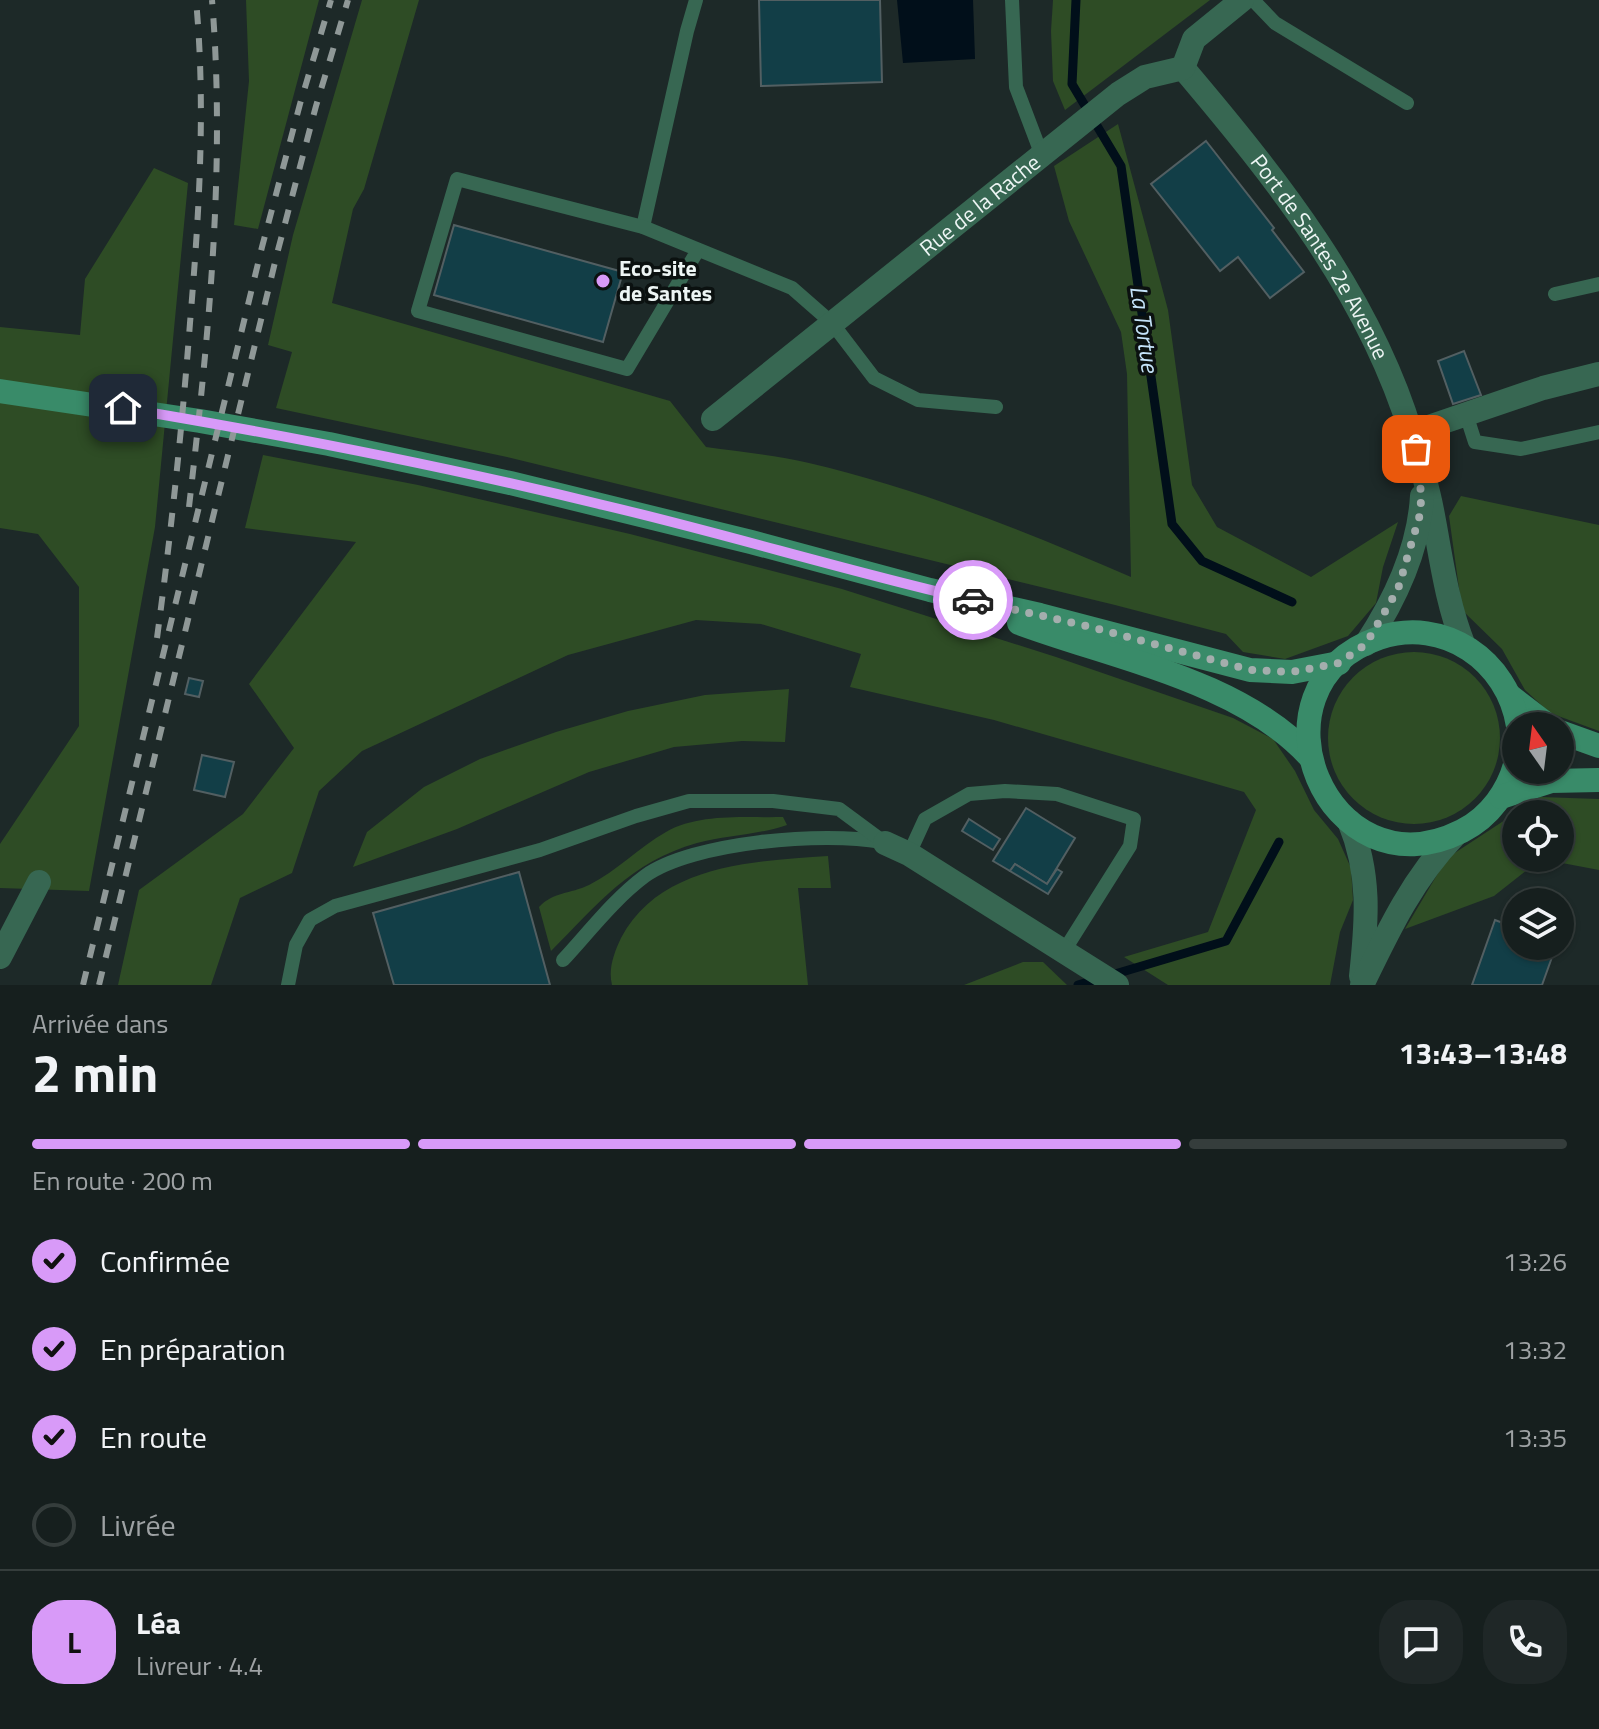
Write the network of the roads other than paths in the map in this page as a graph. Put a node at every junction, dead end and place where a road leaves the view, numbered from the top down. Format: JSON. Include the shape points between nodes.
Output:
{"nodes":[{"id":1,"x":696,"y":0,"type":"edge"},
{"id":2,"x":1012,"y":0,"type":"edge"},
{"id":3,"x":1242,"y":0,"type":"edge"},
{"id":4,"x":1253,"y":0,"type":"edge"},
{"id":5,"x":1183,"y":68,"type":"junction"},
{"id":6,"x":1407,"y":103,"type":"dead end"},
{"id":7,"x":1041,"y":153,"type":"junction"},
{"id":8,"x":643,"y":227,"type":"junction"},
{"id":9,"x":698,"y":250,"type":"junction"},
{"id":10,"x":1599,"y":284,"type":"edge"},
{"id":11,"x":1555,"y":294,"type":"dead end"},
{"id":12,"x":832,"y":323,"type":"junction"},
{"id":13,"x":1599,"y":374,"type":"edge"},
{"id":14,"x":0,"y":391,"type":"edge"},
{"id":15,"x":996,"y":407,"type":"dead end"},
{"id":16,"x":1466,"y":414,"type":"junction"},
{"id":17,"x":713,"y":419,"type":"dead end"},
{"id":18,"x":1599,"y":432,"type":"edge"},
{"id":19,"x":1411,"y":433,"type":"junction"},
{"id":20,"x":1420,"y":465,"type":"junction"},
{"id":21,"x":930,"y":590,"type":"junction"},
{"id":22,"x":1366,"y":644,"type":"junction"},
{"id":23,"x":1464,"y":646,"type":"junction"},
{"id":24,"x":1339,"y":663,"type":"junction"},
{"id":25,"x":1510,"y":696,"type":"junction"},
{"id":26,"x":1514,"y":712,"type":"edge"},
{"id":27,"x":1531,"y":712,"type":"edge"},
{"id":28,"x":1574,"y":737,"type":"edge"},
{"id":29,"x":1599,"y":746,"type":"edge"},
{"id":30,"x":1310,"y":757,"type":"junction"},
{"id":31,"x":1599,"y":780,"type":"edge"},
{"id":32,"x":1506,"y":784,"type":"edge"},
{"id":33,"x":1501,"y":797,"type":"junction"},
{"id":34,"x":1349,"y":821,"type":"junction"},
{"id":35,"x":1455,"y":835,"type":"junction"},
{"id":36,"x":885,"y":843,"type":"junction"},
{"id":37,"x":909,"y":854,"type":"junction"},
{"id":38,"x":39,"y":882,"type":"dead end"},
{"id":39,"x":0,"y":957,"type":"edge"},
{"id":40,"x":1073,"y":957,"type":"junction"},
{"id":41,"x":563,"y":960,"type":"dead end"},
{"id":42,"x":288,"y":985,"type":"edge"},
{"id":43,"x":1117,"y":985,"type":"edge"},
{"id":44,"x":1361,"y":985,"type":"edge"}],
"edges":[{"from":1,"to":8,"type":"lane"},
{"from":2,"to":7,"type":"lane","via":[[1016,87]]},
{"from":3,"to":5,"type":"street","via":[[1194,39]]},
{"from":4,"to":6,"type":"lane","via":[[1275,23]]},
{"from":5,"to":7,"type":"street","name":"Rue de la Rache","via":[[1145,77]]},
{"from":5,"to":19,"type":"street","name":"Port de Santes 2e Avenue","via":[[1267,173],[1350,291]]},
{"from":7,"to":12,"type":"street","name":"Rue de la Rache"},
{"from":8,"to":9,"type":"lane"},
{"from":8,"to":9,"type":"lane","via":[[457,179],[418,311],[627,369]]},
{"from":9,"to":12,"type":"lane","via":[[792,288]]},
{"from":10,"to":11,"type":"lane"},
{"from":12,"to":15,"type":"lane","via":[[874,378],[918,400]]},
{"from":12,"to":17,"type":"street","name":"Rue de la Rache"},
{"from":13,"to":16,"type":"street"},
{"from":14,"to":21,"type":"main road","via":[[329,444],[615,507]]},
{"from":16,"to":18,"type":"lane","via":[[1475,442],[1521,449]]},
{"from":16,"to":19,"type":"street"},
{"from":19,"to":20,"type":"street","name":"Port de Santes 2e Avenue"},
{"from":20,"to":22,"type":"street","name":"Port de Santes 2e Avenue","via":[[1421,511],[1415,539],[1394,598]]},
{"from":20,"to":23,"type":"street","name":"Port de Santes 2e Avenue","via":[[1449,605]]},
{"from":21,"to":24,"type":"main road","via":[[1250,670],[1292,672]]},
{"from":21,"to":30,"type":"main road","via":[[1218,692],[1277,725]]},
{"from":22,"to":23,"type":"main road","via":[[1416,632]]},
{"from":22,"to":24,"type":"main road"},
{"from":23,"to":25,"type":"main road","via":[[1496,672]]},
{"from":24,"to":30,"type":"main road","via":[[1312,706]]},
{"from":25,"to":26,"type":"main road"},
{"from":25,"to":27,"type":"main road"},
{"from":28,"to":29,"type":"main road"},
{"from":30,"to":34,"type":"main road","via":[[1323,793]]},
{"from":31,"to":33,"type":"main road","via":[[1551,781]]},
{"from":32,"to":33,"type":"main road"},
{"from":33,"to":35,"type":"main road","via":[[1481,819]]},
{"from":34,"to":35,"type":"main road","via":[[1400,842]]},
{"from":34,"to":44,"type":"street","via":[[1367,886]]},
{"from":35,"to":44,"type":"street","via":[[1408,894]]},
{"from":36,"to":37,"type":"street"},
{"from":36,"to":41,"type":"lane","via":[[856,837],[775,843],[674,861],[619,898]]},
{"from":36,"to":42,"type":"lane","via":[[839,809],[773,801],[689,801],[540,850],[335,906],[310,920],[296,945]]},
{"from":37,"to":40,"type":"street"},
{"from":37,"to":40,"type":"lane","via":[[925,819],[969,794],[1057,794],[1134,819],[1130,846]]},
{"from":38,"to":39,"type":"street"},
{"from":40,"to":43,"type":"street"}]}
